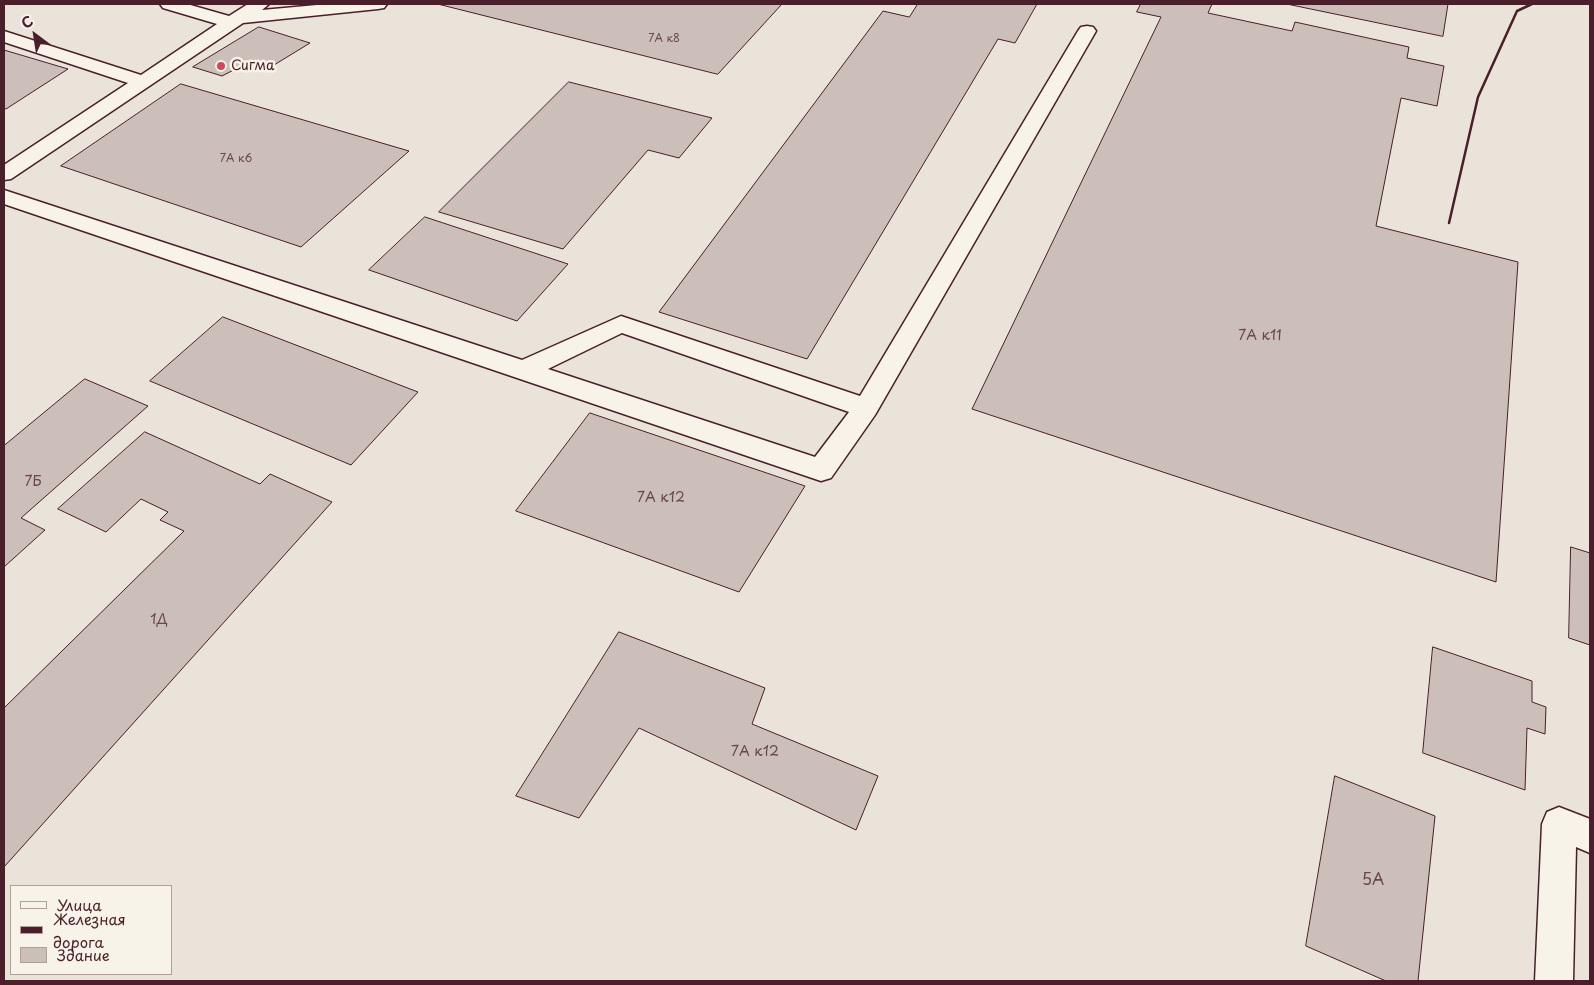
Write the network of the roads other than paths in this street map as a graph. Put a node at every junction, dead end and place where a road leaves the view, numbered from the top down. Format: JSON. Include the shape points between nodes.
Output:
{"nodes":[{"id":1,"x":169,"y":4,"type":"edge"},
{"id":2,"x":260,"y":4,"type":"edge"},
{"id":3,"x":378,"y":4,"type":"edge"},
{"id":4,"x":236,"y":20,"type":"junction"},
{"id":5,"x":1087,"y":31,"type":"dead end"},
{"id":6,"x":4,"y":36,"type":"edge"},
{"id":7,"x":141,"y":81,"type":"junction"},
{"id":8,"x":4,"y":174,"type":"edge"},
{"id":9,"x":4,"y":197,"type":"edge"},
{"id":10,"x":523,"y":370,"type":"junction"},
{"id":11,"x":866,"y":408,"type":"junction"},
{"id":12,"x":1590,"y":836,"type":"edge"},
{"id":13,"x":1554,"y":981,"type":"edge"}],
"edges":[{"from":1,"to":4,"type":"lane"},
{"from":2,"to":4,"type":"lane"},
{"from":3,"to":4,"type":"lane"},
{"from":4,"to":7,"type":"lane"},
{"from":5,"to":11,"type":"lane"},
{"from":6,"to":7,"type":"lane"},
{"from":7,"to":8,"type":"lane"},
{"from":9,"to":10,"type":"lane"},
{"from":10,"to":11,"type":"lane","via":[[621,324]]},
{"from":10,"to":11,"type":"lane","via":[[821,470]]},
{"from":12,"to":13,"type":"lane","via":[[1559,824]]}]}
